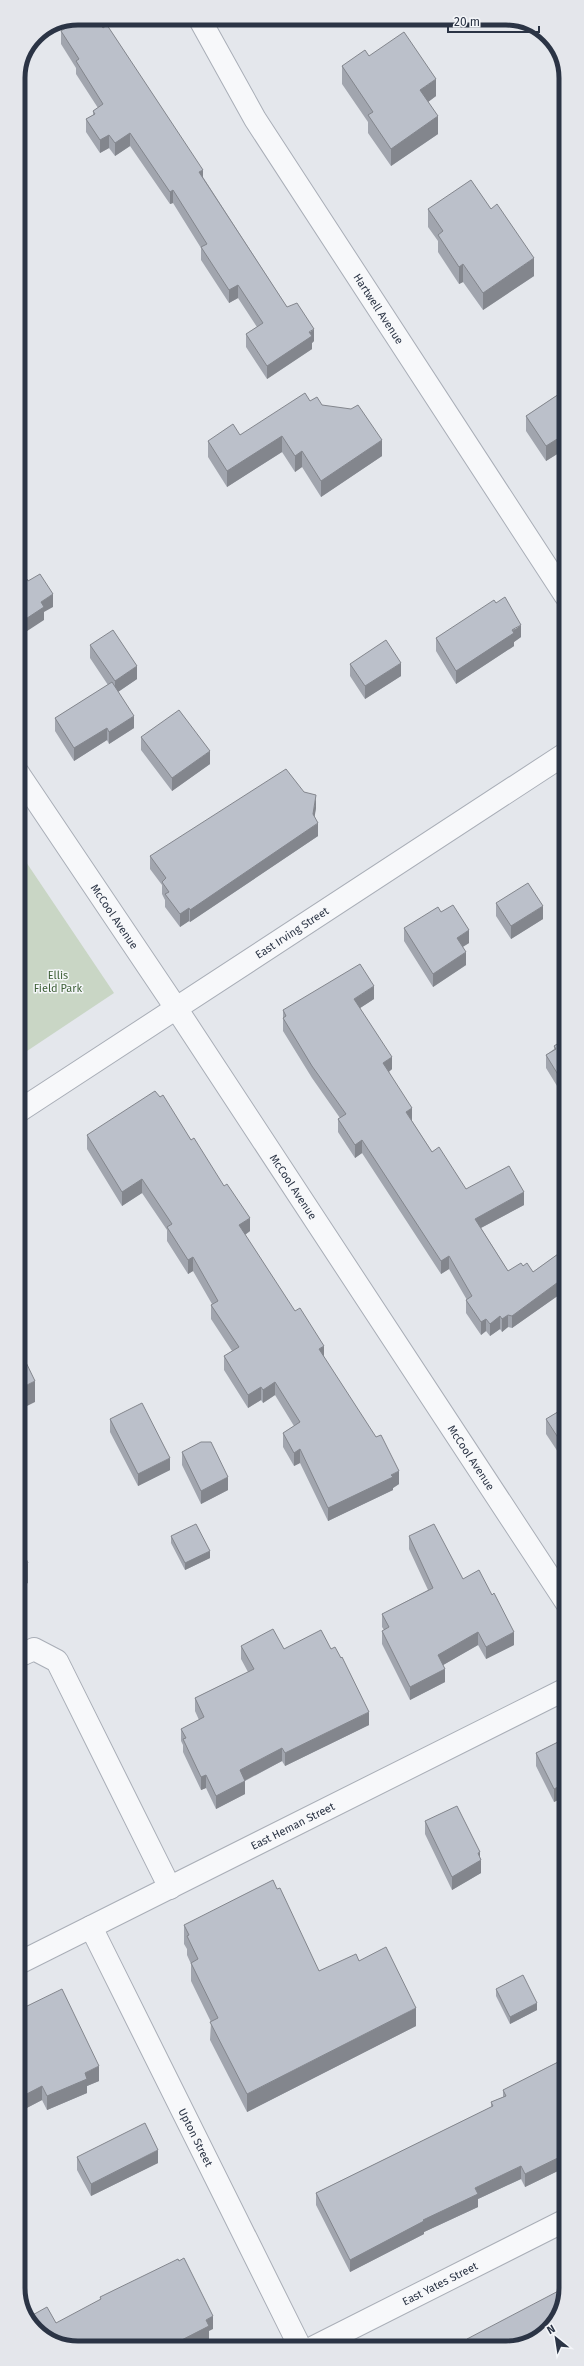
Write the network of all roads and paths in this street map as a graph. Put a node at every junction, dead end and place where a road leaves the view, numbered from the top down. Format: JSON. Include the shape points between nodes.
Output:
{"nodes":[{"id":1,"x":203,"y":25,"type":"edge"},
{"id":2,"x":559,"y":586,"type":"edge"},
{"id":3,"x":559,"y":758,"type":"edge"},
{"id":4,"x":25,"y":783,"type":"edge"},
{"id":5,"x":176,"y":1008,"type":"junction"},
{"id":6,"x":25,"y":1106,"type":"edge"},
{"id":7,"x":559,"y":1591,"type":"edge"},
{"id":8,"x":25,"y":1653,"type":"edge"},
{"id":9,"x":559,"y":1692,"type":"edge"},
{"id":10,"x":170,"y":1888,"type":"junction"},
{"id":11,"x":91,"y":1927,"type":"junction"},
{"id":12,"x":25,"y":1960,"type":"edge"},
{"id":13,"x":559,"y":2224,"type":"edge"},
{"id":14,"x":297,"y":2341,"type":"edge"},
{"id":15,"x":326,"y":2341,"type":"edge"}],
"edges":[{"from":1,"to":2,"type":"street","name":"Hartwell Avenue","via":[[255,118]]},
{"from":3,"to":5,"type":"street","name":"East Irving Street"},
{"from":4,"to":5,"type":"street","name":"McCool Avenue"},
{"from":5,"to":6,"type":"street","name":"East Irving Street"},
{"from":5,"to":7,"type":"street","name":"McCool Avenue"},
{"from":8,"to":10,"type":"street","via":[[34,1649],[57,1661]]},
{"from":9,"to":10,"type":"street","name":"East Heman Street"},
{"from":10,"to":11,"type":"street","name":"East Heman Street"},
{"from":11,"to":12,"type":"street","name":"East Heman Street"},
{"from":11,"to":14,"type":"street","name":"Upton Street"},
{"from":13,"to":15,"type":"street","name":"East Yates Street"}]}
